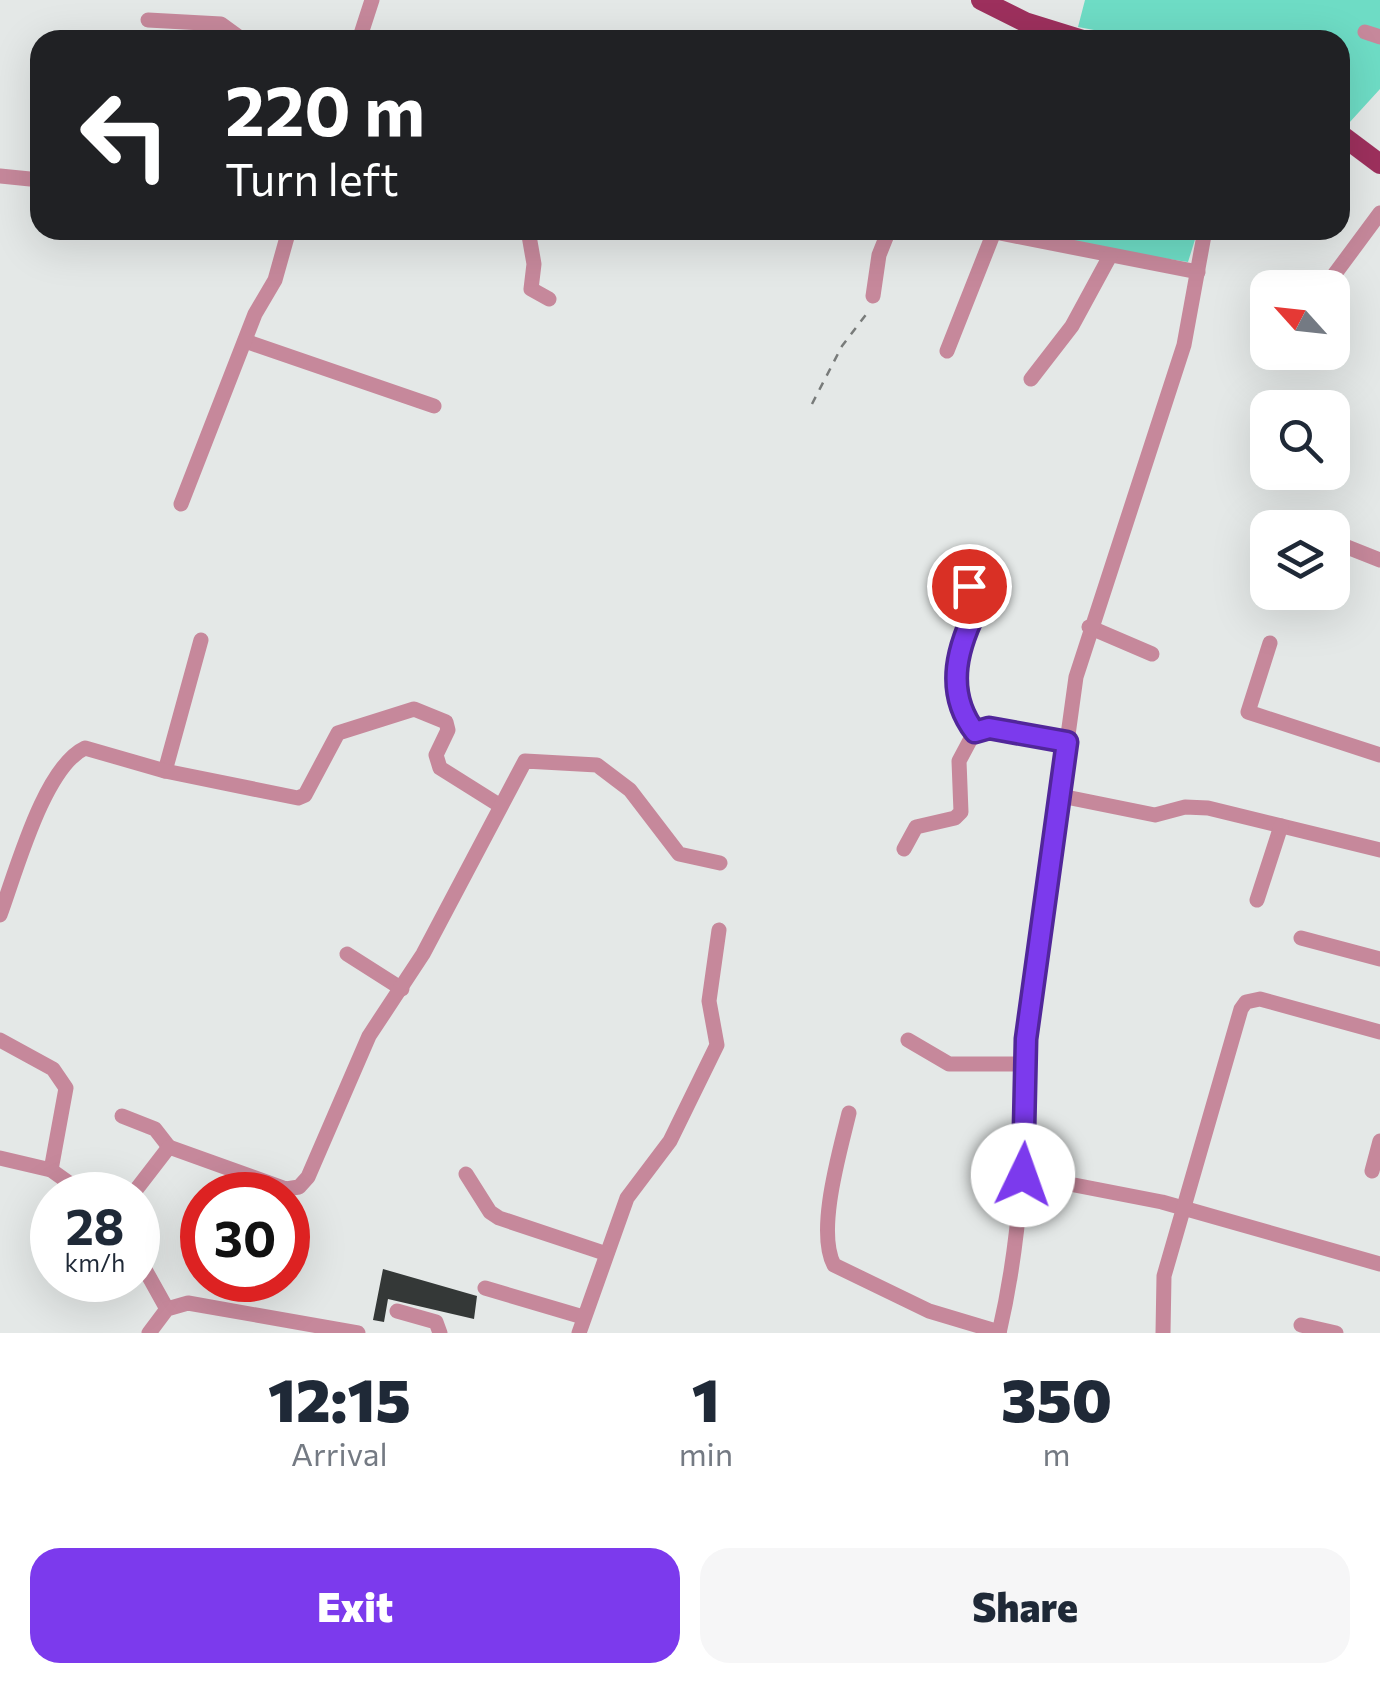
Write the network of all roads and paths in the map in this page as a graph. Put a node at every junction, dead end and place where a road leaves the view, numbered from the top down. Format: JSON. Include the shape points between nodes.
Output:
{"nodes":[{"id":1,"x":372,"y":0,"type":"edge"},
{"id":2,"x":981,"y":0,"type":"edge"},
{"id":3,"x":148,"y":20,"type":"dead end"},
{"id":4,"x":229,"y":30,"type":"edge"},
{"id":5,"x":362,"y":30,"type":"edge"},
{"id":6,"x":1050,"y":30,"type":"edge"},
{"id":7,"x":1350,"y":142,"type":"edge"},
{"id":8,"x":1380,"y":164,"type":"edge"},
{"id":9,"x":0,"y":176,"type":"edge"},
{"id":10,"x":30,"y":179,"type":"edge"},
{"id":11,"x":1380,"y":213,"type":"edge"},
{"id":12,"x":286,"y":240,"type":"edge"},
{"id":13,"x":530,"y":240,"type":"edge"},
{"id":14,"x":885,"y":240,"type":"edge"},
{"id":15,"x":987,"y":240,"type":"edge"},
{"id":16,"x":1033,"y":240,"type":"edge"},
{"id":17,"x":1203,"y":240,"type":"edge"},
{"id":18,"x":1110,"y":256,"type":"junction"},
{"id":19,"x":1338,"y":270,"type":"edge"},
{"id":20,"x":1198,"y":272,"type":"junction"},
{"id":21,"x":873,"y":296,"type":"joint"},
{"id":22,"x":549,"y":298,"type":"dead end"},
{"id":23,"x":244,"y":341,"type":"junction"},
{"id":24,"x":947,"y":352,"type":"dead end"},
{"id":25,"x":1031,"y":379,"type":"dead end"},
{"id":26,"x":812,"y":404,"type":"dead end"},
{"id":27,"x":434,"y":406,"type":"dead end"},
{"id":28,"x":181,"y":504,"type":"dead end"},
{"id":29,"x":1350,"y":548,"type":"edge"},
{"id":30,"x":1380,"y":560,"type":"edge"},
{"id":31,"x":969,"y":586,"type":"dead end"},
{"id":32,"x":1089,"y":627,"type":"junction"},
{"id":33,"x":201,"y":640,"type":"dead end"},
{"id":34,"x":1270,"y":642,"type":"dead end"},
{"id":35,"x":1152,"y":654,"type":"dead end"},
{"id":36,"x":1231,"y":707,"type":"dead end"},
{"id":37,"x":1248,"y":712,"type":"junction"},
{"id":38,"x":975,"y":732,"type":"junction"},
{"id":39,"x":1067,"y":742,"type":"junction"},
{"id":40,"x":1380,"y":755,"type":"edge"},
{"id":41,"x":164,"y":771,"type":"junction"},
{"id":42,"x":1061,"y":796,"type":"junction"},
{"id":43,"x":499,"y":805,"type":"junction"},
{"id":44,"x":1281,"y":826,"type":"junction"},
{"id":45,"x":904,"y":849,"type":"dead end"},
{"id":46,"x":1380,"y":850,"type":"edge"},
{"id":47,"x":720,"y":863,"type":"dead end"},
{"id":48,"x":1256,"y":900,"type":"dead end"},
{"id":49,"x":0,"y":915,"type":"edge"},
{"id":50,"x":720,"y":930,"type":"dead end"},
{"id":51,"x":1301,"y":938,"type":"dead end"},
{"id":52,"x":347,"y":954,"type":"dead end"},
{"id":53,"x":1380,"y":959,"type":"edge"},
{"id":54,"x":402,"y":990,"type":"junction"},
{"id":55,"x":1378,"y":1026,"type":"edge"},
{"id":56,"x":0,"y":1040,"type":"edge"},
{"id":57,"x":908,"y":1040,"type":"dead end"},
{"id":58,"x":1027,"y":1064,"type":"junction"},
{"id":59,"x":849,"y":1113,"type":"dead end"},
{"id":60,"x":122,"y":1116,"type":"dead end"},
{"id":61,"x":1380,"y":1141,"type":"edge"},
{"id":62,"x":169,"y":1148,"type":"junction"},
{"id":63,"x":0,"y":1158,"type":"edge"},
{"id":64,"x":50,"y":1170,"type":"junction"},
{"id":65,"x":1372,"y":1170,"type":"dead end"},
{"id":66,"x":53,"y":1172,"type":"edge"},
{"id":67,"x":150,"y":1172,"type":"edge"},
{"id":68,"x":466,"y":1174,"type":"dead end"},
{"id":69,"x":1023,"y":1175,"type":"junction"},
{"id":70,"x":1182,"y":1207,"type":"junction"},
{"id":71,"x":604,"y":1254,"type":"junction"},
{"id":72,"x":1380,"y":1264,"type":"edge"},
{"id":73,"x":485,"y":1288,"type":"dead end"},
{"id":74,"x":160,"y":1297,"type":"edge"},
{"id":75,"x":167,"y":1310,"type":"junction"},
{"id":76,"x":397,"y":1311,"type":"dead end"},
{"id":77,"x":261,"y":1314,"type":"junction"},
{"id":78,"x":581,"y":1325,"type":"edge"},
{"id":79,"x":1301,"y":1325,"type":"dead end"},
{"id":80,"x":289,"y":1326,"type":"edge"},
{"id":81,"x":999,"y":1332,"type":"edge"},
{"id":82,"x":150,"y":1333,"type":"edge"},
{"id":83,"x":257,"y":1333,"type":"edge"},
{"id":84,"x":358,"y":1333,"type":"edge"},
{"id":85,"x":440,"y":1333,"type":"edge"},
{"id":86,"x":1163,"y":1333,"type":"edge"},
{"id":87,"x":1336,"y":1333,"type":"edge"}],
"edges":[{"from":1,"to":5,"type":"street"},
{"from":2,"to":6,"type":"main road"},
{"from":3,"to":4,"type":"street"},
{"from":7,"to":8,"type":"main road"},
{"from":9,"to":10,"type":"street"},
{"from":11,"to":19,"type":"street"},
{"from":12,"to":23,"type":"street","via":[[275,280]]},
{"from":13,"to":22,"type":"street","via":[[531,289]]},
{"from":14,"to":21,"type":"street"},
{"from":15,"to":24,"type":"street"},
{"from":16,"to":18,"type":"street"},
{"from":17,"to":20,"type":"street"},
{"from":18,"to":20,"type":"street"},
{"from":18,"to":25,"type":"street","via":[[1072,326]]},
{"from":20,"to":32,"type":"street","via":[[1184,345]]},
{"from":21,"to":26,"type":"path"},
{"from":23,"to":27,"type":"street"},
{"from":23,"to":28,"type":"street"},
{"from":29,"to":30,"type":"street"},
{"from":31,"to":38,"type":"street","via":[[980,602],[962,636],[956,687]]},
{"from":32,"to":35,"type":"street"},
{"from":32,"to":39,"type":"street"},
{"from":33,"to":41,"type":"street"},
{"from":34,"to":37,"type":"street"},
{"from":36,"to":37,"type":"street"},
{"from":37,"to":40,"type":"street"},
{"from":38,"to":39,"type":"street","via":[[989,728]]},
{"from":38,"to":45,"type":"street","via":[[958,761],[961,812],[916,827]]},
{"from":39,"to":42,"type":"street"},
{"from":41,"to":43,"type":"street","via":[[298,798],[338,732],[414,710],[446,722],[436,755],[440,768]]},
{"from":41,"to":49,"type":"street","via":[[85,748],[63,765]]},
{"from":42,"to":44,"type":"street","via":[[1156,815],[1208,808]]},
{"from":42,"to":58,"type":"street"},
{"from":43,"to":47,"type":"street","via":[[525,761],[597,766],[630,790],[679,854]]},
{"from":43,"to":54,"type":"street"},
{"from":44,"to":46,"type":"street"},
{"from":44,"to":48,"type":"street"},
{"from":50,"to":71,"type":"street","via":[[709,1001],[717,1045],[670,1141],[627,1198]]},
{"from":51,"to":53,"type":"street"},
{"from":52,"to":54,"type":"street"},
{"from":54,"to":62,"type":"street","via":[[368,1036],[300,1187],[286,1190]]},
{"from":55,"to":70,"type":"street","via":[[1260,999],[1246,1002]]},
{"from":56,"to":64,"type":"street","via":[[53,1070],[66,1088]]},
{"from":57,"to":58,"type":"street","via":[[949,1064]]},
{"from":58,"to":69,"type":"street"},
{"from":59,"to":81,"type":"street","via":[[828,1199],[834,1266],[929,1311]]},
{"from":60,"to":62,"type":"street","via":[[155,1130]]},
{"from":61,"to":65,"type":"street"},
{"from":62,"to":67,"type":"street"},
{"from":63,"to":64,"type":"street"},
{"from":64,"to":66,"type":"street"},
{"from":68,"to":71,"type":"street","via":[[499,1218]]},
{"from":69,"to":70,"type":"street"},
{"from":69,"to":81,"type":"street","via":[[1017,1250]]},
{"from":70,"to":72,"type":"street"},
{"from":70,"to":86,"type":"street","via":[[1162,1291]]},
{"from":71,"to":78,"type":"street"},
{"from":73,"to":78,"type":"street"},
{"from":74,"to":75,"type":"street"},
{"from":75,"to":77,"type":"street","via":[[203,1303]]},
{"from":75,"to":82,"type":"street"},
{"from":76,"to":85,"type":"street","via":[[436,1322]]},
{"from":77,"to":80,"type":"street"},
{"from":77,"to":83,"type":"street"},
{"from":79,"to":87,"type":"street"},
{"from":80,"to":84,"type":"street"}]}
